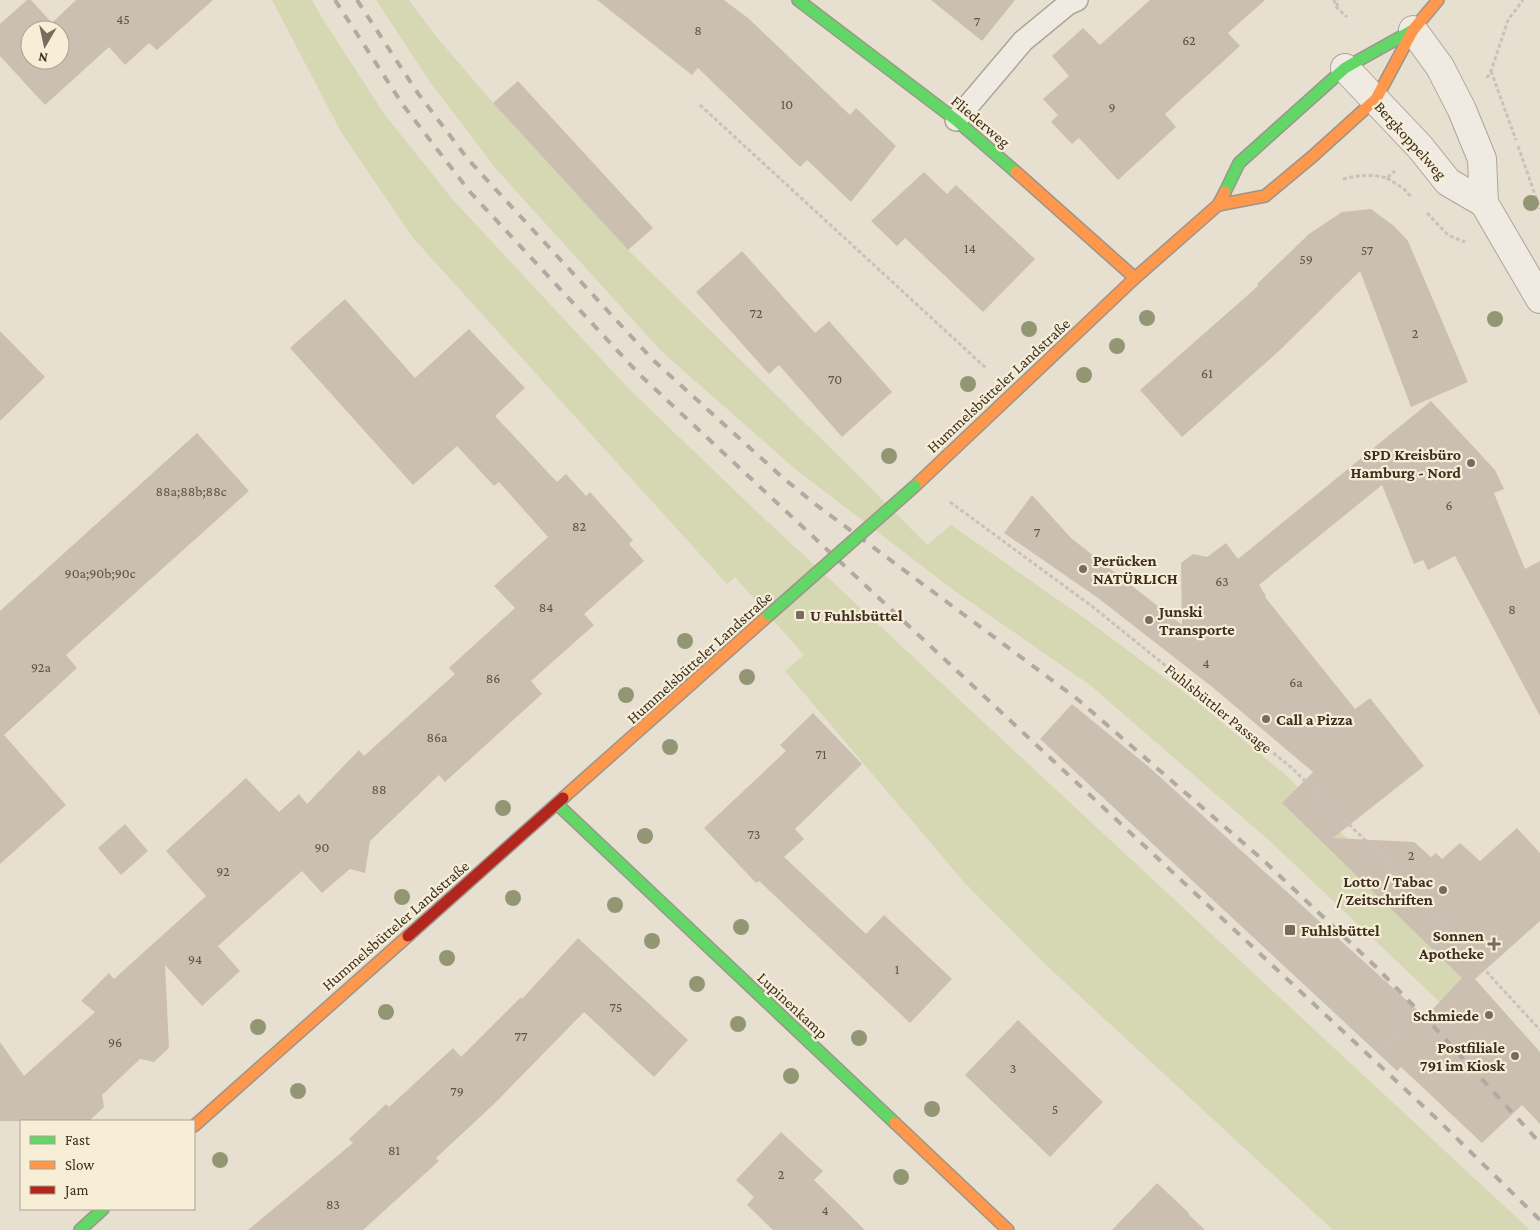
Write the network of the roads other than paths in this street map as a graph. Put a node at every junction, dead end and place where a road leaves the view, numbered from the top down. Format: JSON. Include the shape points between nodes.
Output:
{"nodes":[{"id":1,"x":798,"y":0,"type":"edge"},
{"id":2,"x":1077,"y":0,"type":"edge"},
{"id":3,"x":1438,"y":0,"type":"edge"},
{"id":4,"x":1413,"y":30,"type":"junction"},
{"id":5,"x":1345,"y":68,"type":"junction"},
{"id":6,"x":1376,"y":99,"type":"junction"},
{"id":7,"x":956,"y":120,"type":"junction"},
{"id":8,"x":1484,"y":203,"type":"junction"},
{"id":9,"x":1218,"y":205,"type":"junction"},
{"id":10,"x":1135,"y":278,"type":"junction"},
{"id":11,"x":1540,"y":299,"type":"edge"},
{"id":12,"x":557,"y":804,"type":"junction"},
{"id":13,"x":195,"y":1125,"type":"edge"},
{"id":14,"x":1008,"y":1230,"type":"edge"}],
"edges":[{"from":1,"to":7,"type":"main road","name":"Fliederweg"},
{"from":2,"to":7,"type":"lane","via":[[1023,41]]},
{"from":3,"to":4,"type":"main road","name":"Hummelsbütteler Landstraße"},
{"from":4,"to":5,"type":"main road","name":"Hummelsbütteler Landstraße"},
{"from":4,"to":6,"type":"main road","name":"Hummelsbütteler Landstraße"},
{"from":4,"to":8,"type":"street","name":"Bergkoppelweg","via":[[1440,67],[1475,140],[1482,159]]},
{"from":5,"to":6,"type":"street","name":"Bergkoppelweg"},
{"from":5,"to":9,"type":"main road","name":"Hummelsbütteler Landstraße","via":[[1239,163]]},
{"from":6,"to":8,"type":"street","name":"Bergkoppelweg","via":[[1448,182]]},
{"from":6,"to":9,"type":"main road","name":"Hummelsbütteler Landstraße","via":[[1265,196]]},
{"from":7,"to":10,"type":"main road","name":"Fliederweg"},
{"from":8,"to":11,"type":"street","name":"Bergkoppelweg"},
{"from":9,"to":10,"type":"main road","name":"Hummelsbütteler Landstraße"},
{"from":10,"to":12,"type":"main road","name":"Hummelsbütteler Landstraße","bridge":true,"via":[[916,486]]},
{"from":12,"to":13,"type":"main road","name":"Hummelsbütteler Landstraße"},
{"from":12,"to":14,"type":"main road","name":"Lupinenkamp"}]}
